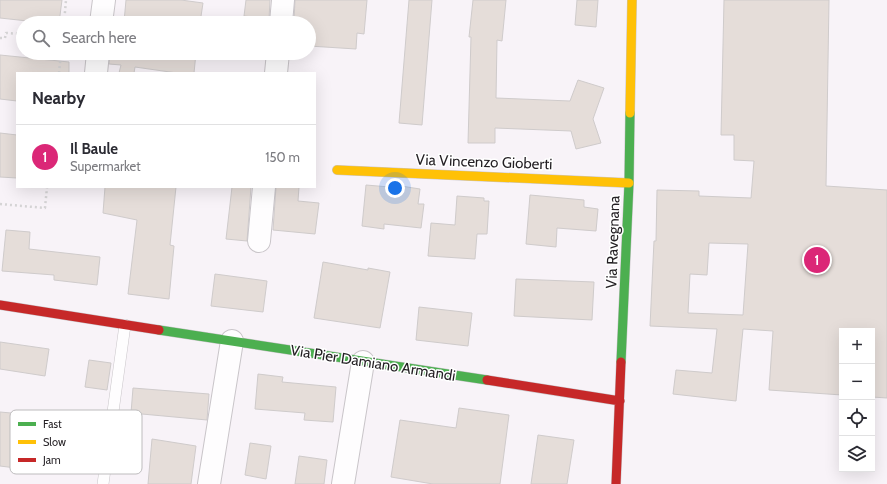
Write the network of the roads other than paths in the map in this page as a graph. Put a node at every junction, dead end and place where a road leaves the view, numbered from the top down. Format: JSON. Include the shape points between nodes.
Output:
{"nodes":[{"id":1,"x":104,"y":0,"type":"edge"},
{"id":2,"x":284,"y":0,"type":"edge"},
{"id":3,"x":632,"y":0,"type":"edge"},
{"id":4,"x":103,"y":16,"type":"edge"},
{"id":5,"x":282,"y":16,"type":"edge"},
{"id":6,"x":97,"y":60,"type":"edge"},
{"id":7,"x":277,"y":60,"type":"edge"},
{"id":8,"x":96,"y":72,"type":"edge"},
{"id":9,"x":276,"y":72,"type":"edge"},
{"id":10,"x":337,"y":170,"type":"dead end"},
{"id":11,"x":629,"y":183,"type":"junction"},
{"id":12,"x":264,"y":188,"type":"edge"},
{"id":13,"x":259,"y":241,"type":"dead end"},
{"id":14,"x":0,"y":306,"type":"edge"},
{"id":15,"x":125,"y":325,"type":"junction"},
{"id":16,"x":232,"y":341,"type":"junction"},
{"id":17,"x":363,"y":362,"type":"junction"},
{"id":18,"x":620,"y":401,"type":"junction"},
{"id":19,"x":113,"y":410,"type":"edge"},
{"id":20,"x":104,"y":474,"type":"edge"},
{"id":21,"x":103,"y":484,"type":"edge"},
{"id":22,"x":209,"y":484,"type":"edge"},
{"id":23,"x":343,"y":484,"type":"edge"},
{"id":24,"x":616,"y":484,"type":"edge"}],
"edges":[{"from":1,"to":4,"type":"street"},
{"from":2,"to":5,"type":"street"},
{"from":3,"to":11,"type":"street","name":"Via Ravegnana"},
{"from":6,"to":8,"type":"street"},
{"from":7,"to":9,"type":"street"},
{"from":10,"to":11,"type":"street","name":"Via Vincenzo Gioberti"},
{"from":11,"to":18,"type":"street","name":"Via Ravegnana"},
{"from":12,"to":13,"type":"street"},
{"from":14,"to":15,"type":"street","name":"Via Pier Damiano Armandi"},
{"from":15,"to":16,"type":"street","name":"Via Pier Damiano Armandi"},
{"from":15,"to":19,"type":"lane"},
{"from":16,"to":17,"type":"street","name":"Via Pier Damiano Armandi"},
{"from":16,"to":22,"type":"street"},
{"from":17,"to":18,"type":"street","name":"Via Pier Damiano Armandi"},
{"from":17,"to":23,"type":"street"},
{"from":18,"to":24,"type":"street","name":"Via Ravegnana"},
{"from":20,"to":21,"type":"lane"}]}
